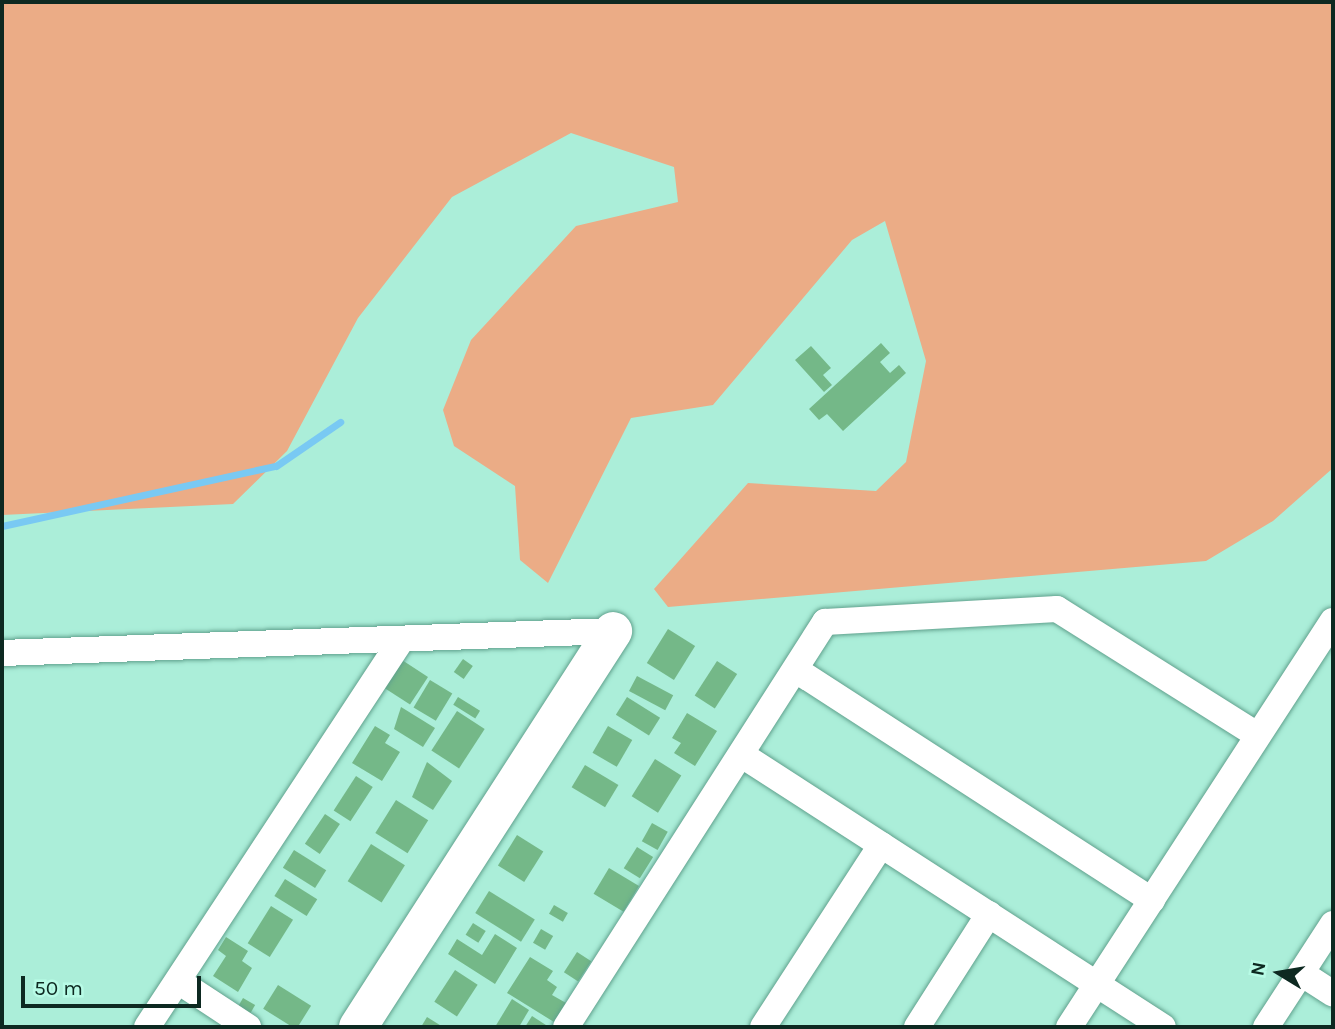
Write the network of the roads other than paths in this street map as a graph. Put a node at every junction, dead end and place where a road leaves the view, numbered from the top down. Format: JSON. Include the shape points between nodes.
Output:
{"nodes":[{"id":1,"x":1333,"y":621,"type":"edge"},
{"id":2,"x":613,"y":631,"type":"joint"},
{"id":3,"x":401,"y":640,"type":"junction"},
{"id":4,"x":2,"y":653,"type":"edge"},
{"id":5,"x":796,"y":670,"type":"junction"},
{"id":6,"x":1257,"y":735,"type":"junction"},
{"id":7,"x":742,"y":755,"type":"junction"},
{"id":8,"x":881,"y":845,"type":"junction"},
{"id":9,"x":1152,"y":900,"type":"junction"},
{"id":10,"x":989,"y":914,"type":"junction"},
{"id":11,"x":1333,"y":923,"type":"edge"},
{"id":12,"x":1301,"y":974,"type":"junction"},
{"id":13,"x":178,"y":981,"type":"junction"},
{"id":14,"x":1097,"y":984,"type":"junction"},
{"id":15,"x":1333,"y":994,"type":"edge"},
{"id":16,"x":147,"y":1027,"type":"edge"},
{"id":17,"x":248,"y":1027,"type":"edge"},
{"id":18,"x":358,"y":1027,"type":"edge"},
{"id":19,"x":565,"y":1027,"type":"edge"},
{"id":20,"x":763,"y":1027,"type":"edge"},
{"id":21,"x":917,"y":1027,"type":"edge"},
{"id":22,"x":1069,"y":1027,"type":"edge"},
{"id":23,"x":1163,"y":1027,"type":"edge"},
{"id":24,"x":1266,"y":1027,"type":"edge"}],
"edges":[{"from":1,"to":6,"type":"street"},
{"from":2,"to":3,"type":"street"},
{"from":2,"to":18,"type":"street"},
{"from":3,"to":4,"type":"street"},
{"from":3,"to":13,"type":"street"},
{"from":5,"to":6,"type":"street","via":[[825,622],[1058,609]]},
{"from":5,"to":7,"type":"street"},
{"from":5,"to":9,"type":"street"},
{"from":6,"to":9,"type":"street"},
{"from":7,"to":8,"type":"street"},
{"from":7,"to":19,"type":"street"},
{"from":8,"to":10,"type":"street"},
{"from":8,"to":20,"type":"street"},
{"from":9,"to":14,"type":"street"},
{"from":10,"to":14,"type":"street"},
{"from":10,"to":21,"type":"street"},
{"from":11,"to":12,"type":"street"},
{"from":12,"to":15,"type":"street"},
{"from":12,"to":24,"type":"street"},
{"from":13,"to":16,"type":"street"},
{"from":13,"to":17,"type":"street"},
{"from":14,"to":22,"type":"street"},
{"from":14,"to":23,"type":"street"}]}
